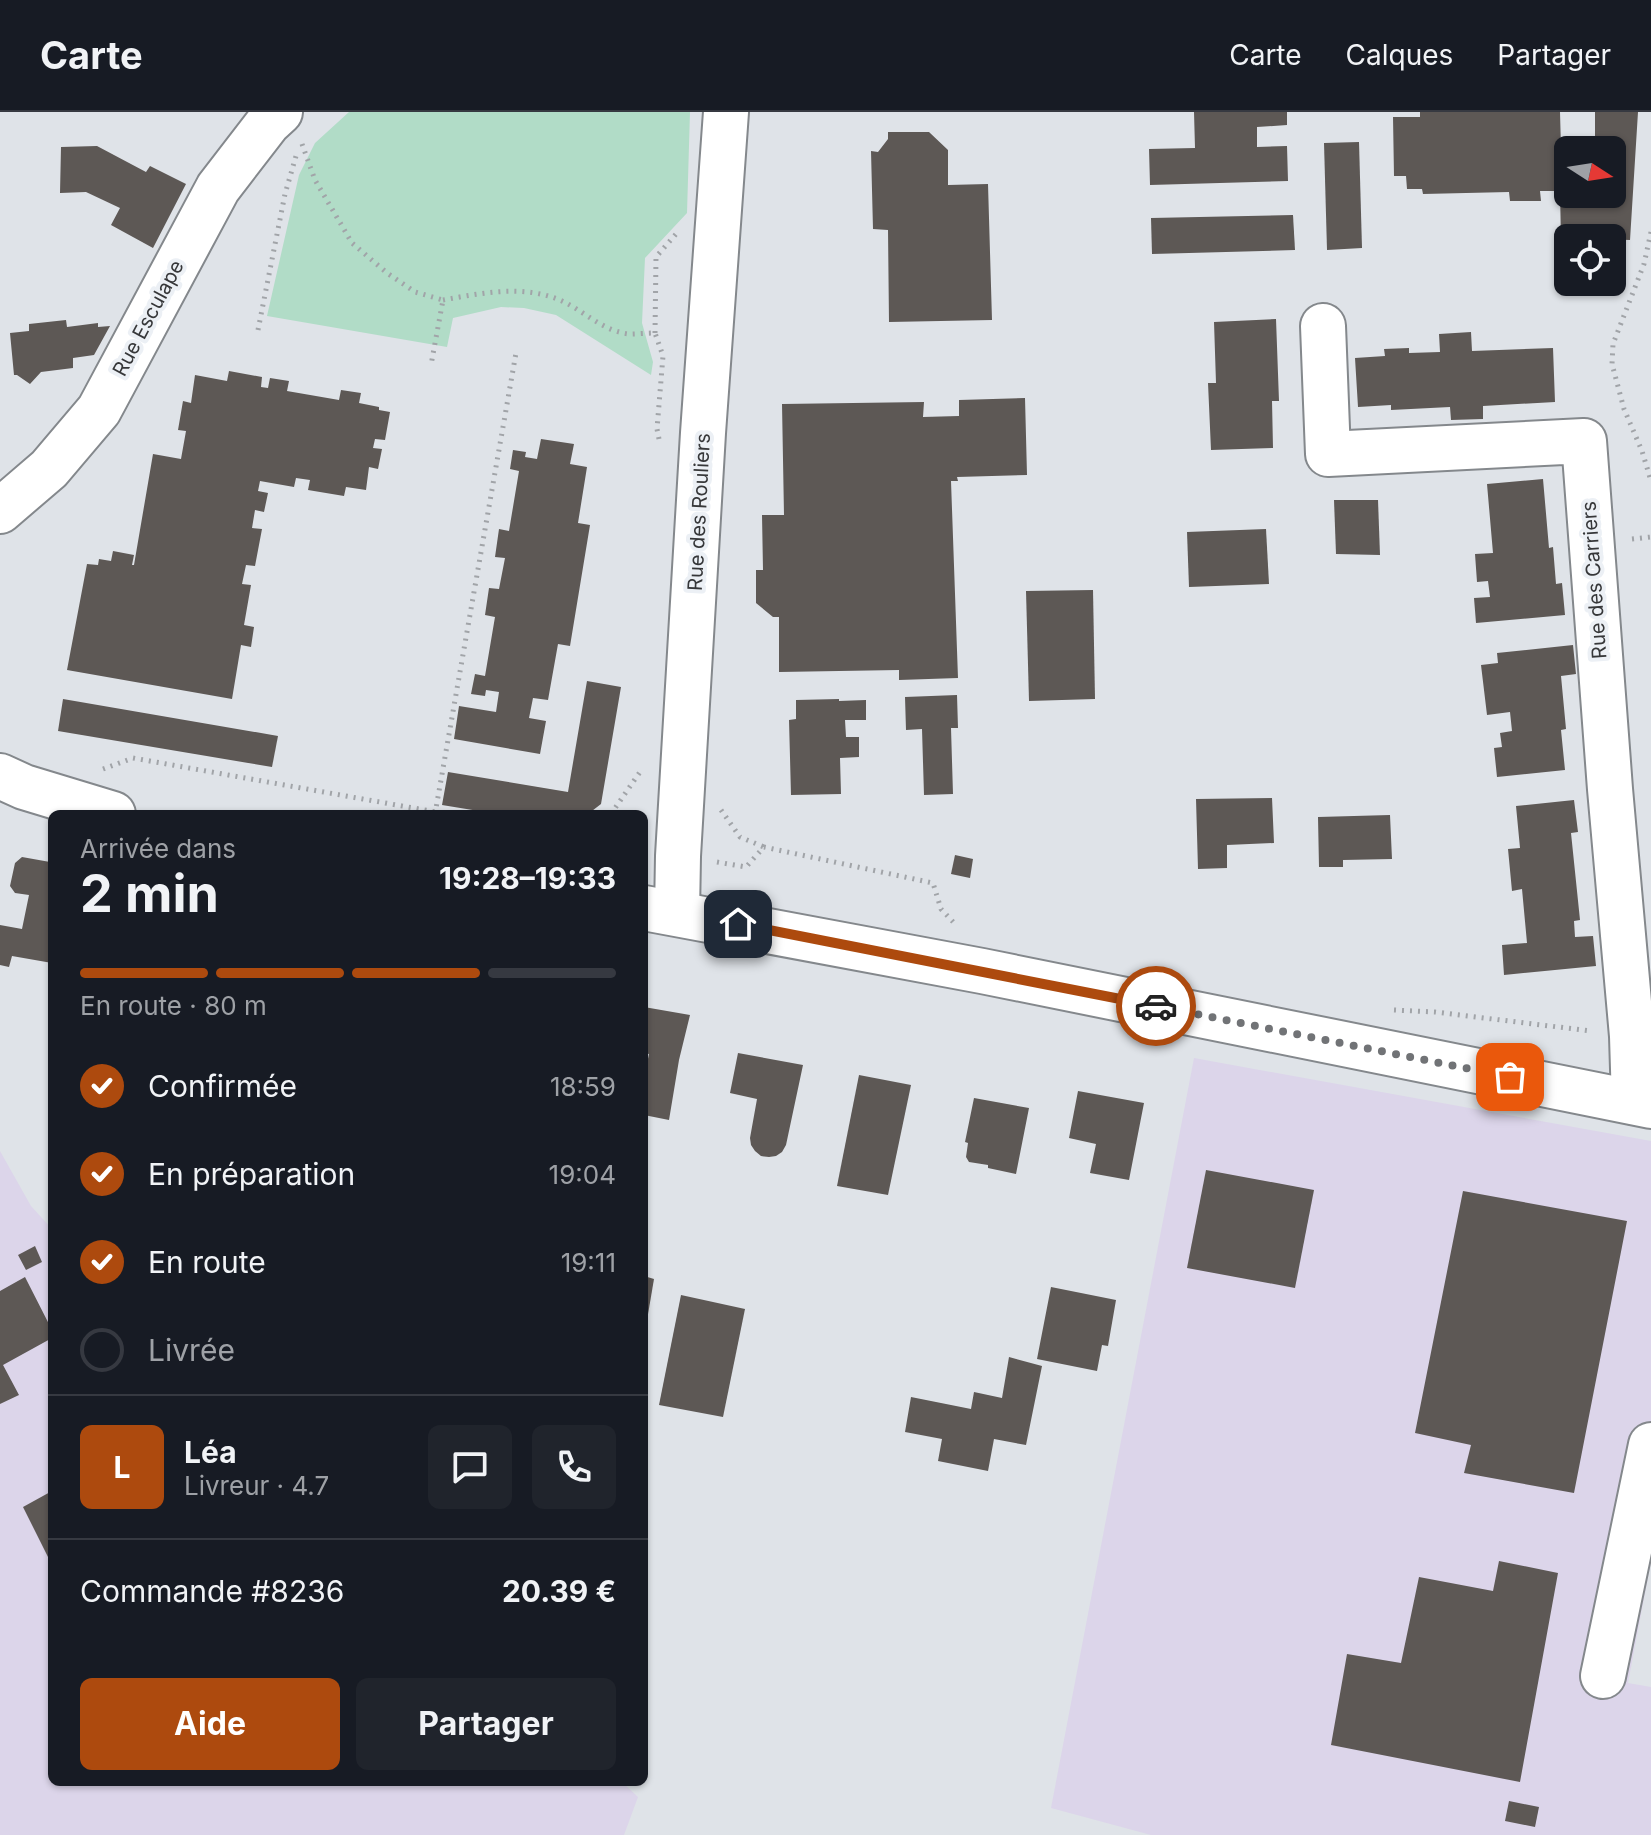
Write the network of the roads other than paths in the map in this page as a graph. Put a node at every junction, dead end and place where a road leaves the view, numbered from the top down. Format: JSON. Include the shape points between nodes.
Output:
{"nodes":[{"id":1,"x":726,"y":112,"type":"edge"},
{"id":2,"x":262,"y":116,"type":"edge"},
{"id":3,"x":1323,"y":326,"type":"dead end"},
{"id":4,"x":0,"y":511,"type":"edge"},
{"id":5,"x":0,"y":776,"type":"edge"},
{"id":6,"x":100,"y":810,"type":"edge"},
{"id":7,"x":660,"y":910,"type":"edge"},
{"id":8,"x":1642,"y":1104,"type":"edge"},
{"id":9,"x":1651,"y":1445,"type":"edge"},
{"id":10,"x":1603,"y":1676,"type":"dead end"}],
"edges":[{"from":1,"to":7,"type":"street","name":"Rue des Rouliers","via":[[678,856]]},
{"from":2,"to":4,"type":"street","name":"Rue Esculape","via":[[99,410],[49,469]]},
{"from":3,"to":8,"type":"street","name":"Rue des Carriers","via":[[1328,454],[1584,441],[1610,789]]},
{"from":5,"to":6,"type":"street"},
{"from":7,"to":8,"type":"street"},
{"from":9,"to":10,"type":"street"}]}
